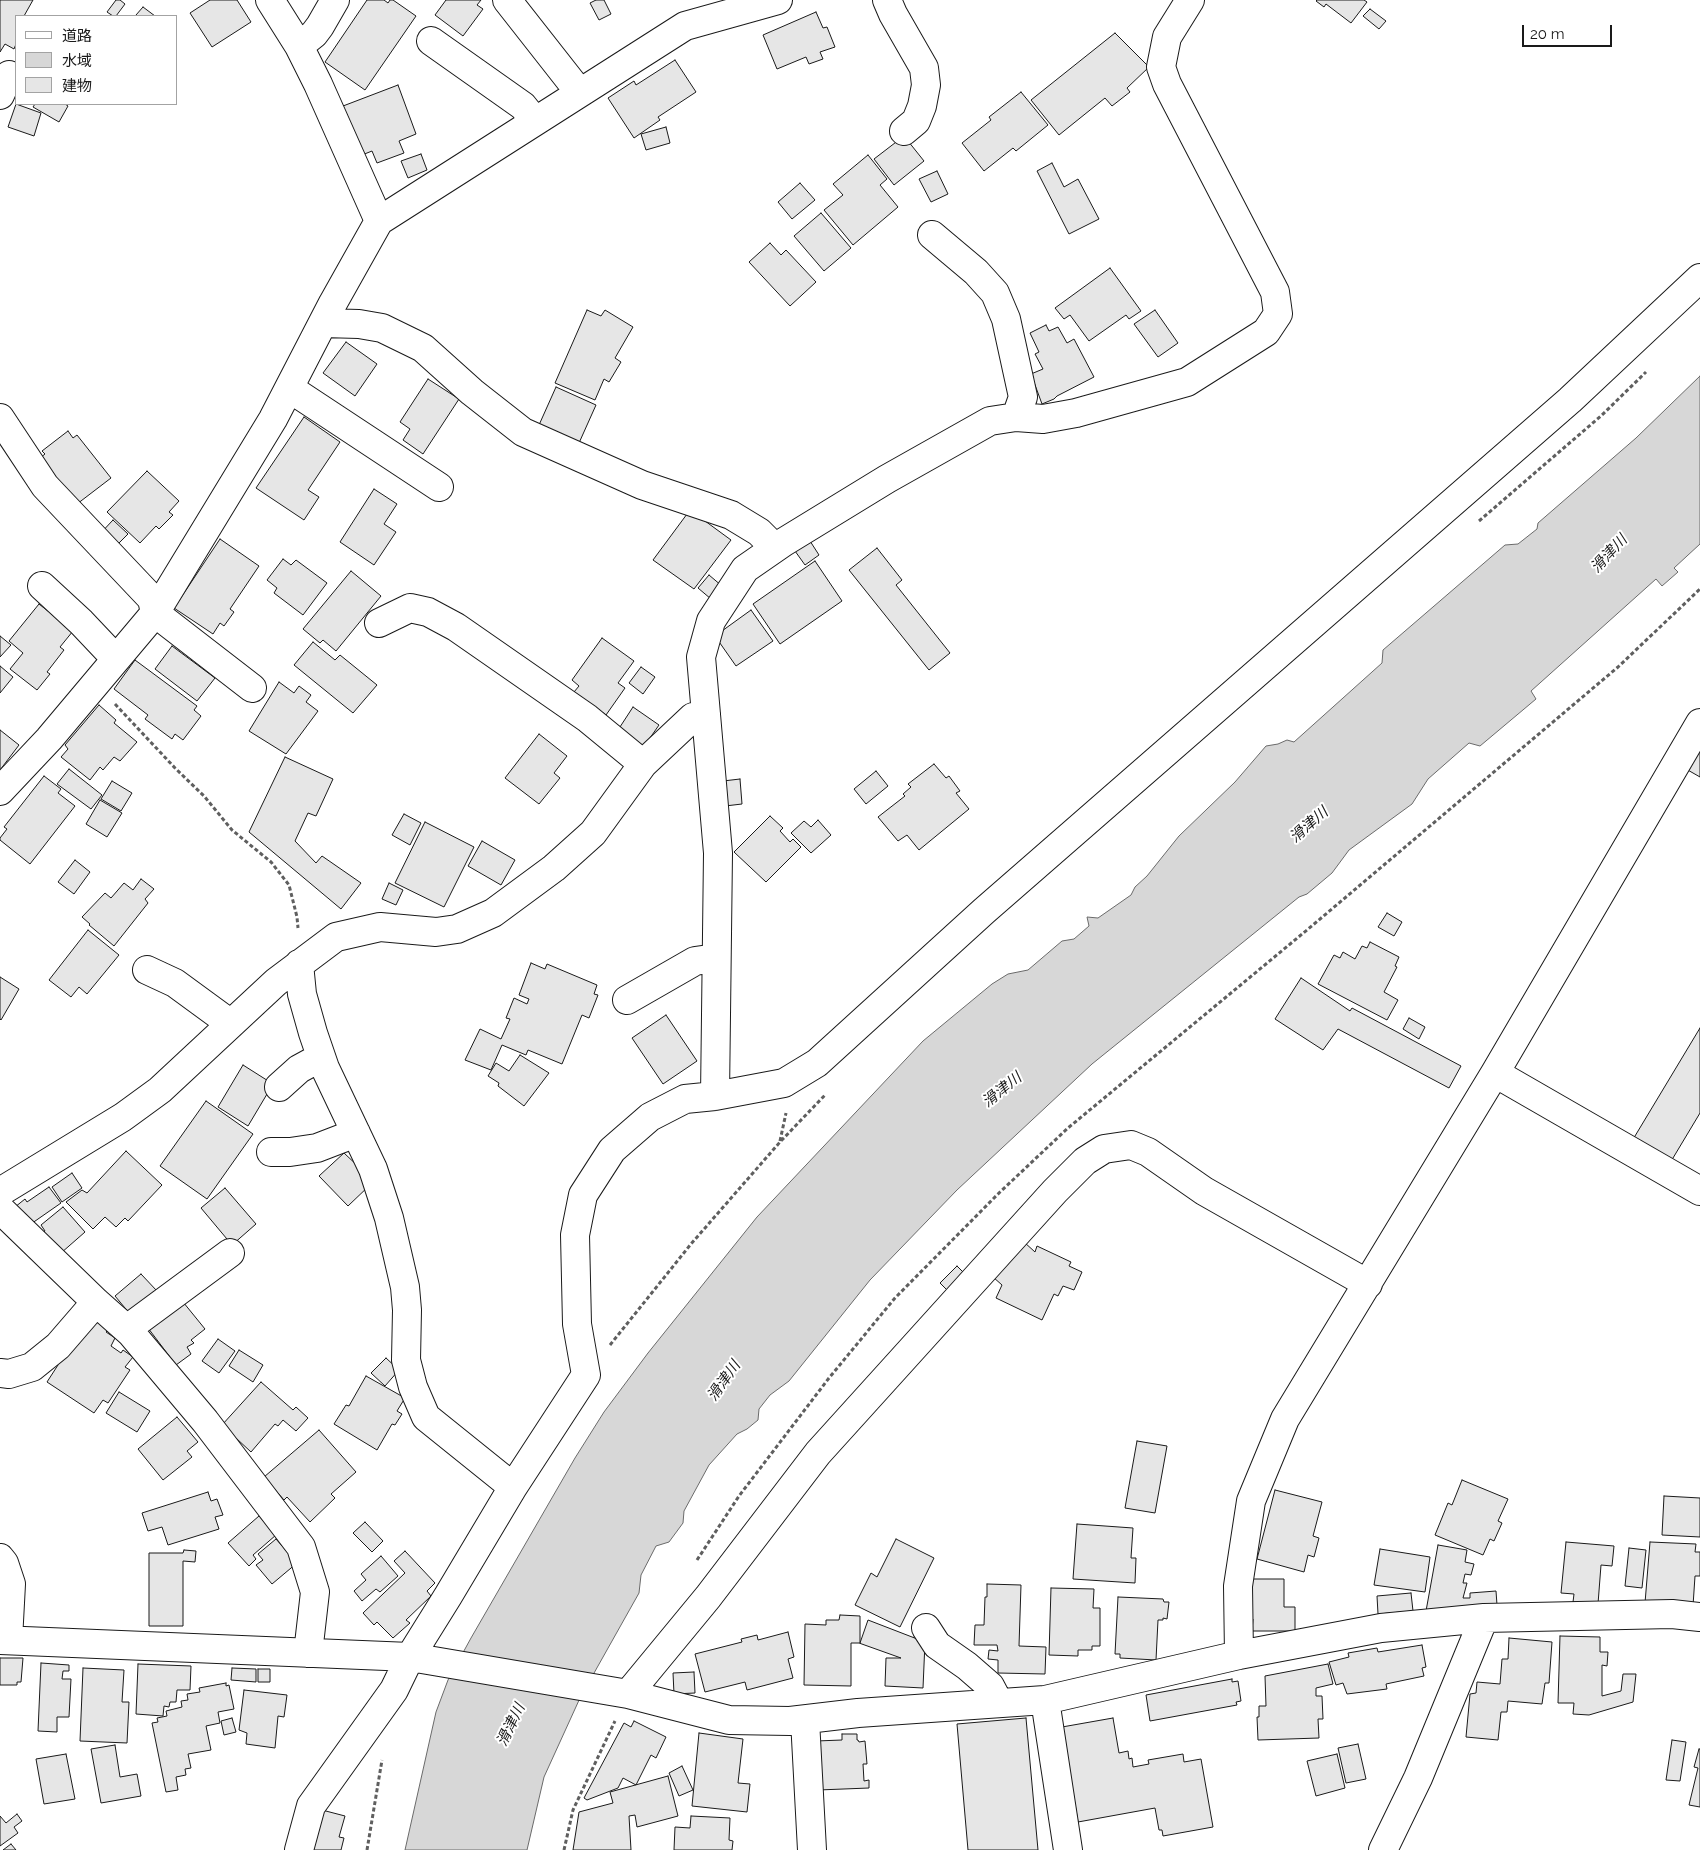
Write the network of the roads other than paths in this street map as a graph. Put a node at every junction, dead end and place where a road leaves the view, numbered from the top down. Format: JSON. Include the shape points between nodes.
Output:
{"nodes":[{"id":1,"x":270,"y":0,"type":"edge"},
{"id":2,"x":334,"y":0,"type":"edge"},
{"id":3,"x":507,"y":0,"type":"edge"},
{"id":4,"x":778,"y":0,"type":"edge"},
{"id":5,"x":887,"y":0,"type":"edge"},
{"id":6,"x":1190,"y":0,"type":"edge"},
{"id":7,"x":431,"y":41,"type":"dead end"},
{"id":8,"x":299,"y":46,"type":"junction"},
{"id":9,"x":580,"y":92,"type":"junction"},
{"id":10,"x":535,"y":121,"type":"junction"},
{"id":11,"x":904,"y":131,"type":"dead end"},
{"id":12,"x":379,"y":221,"type":"junction"},
{"id":13,"x":932,"y":235,"type":"dead end"},
{"id":14,"x":1700,"y":278,"type":"edge"},
{"id":15,"x":323,"y":323,"type":"junction"},
{"id":16,"x":289,"y":388,"type":"junction"},
{"id":17,"x":1016,"y":417,"type":"junction"},
{"id":18,"x":0,"y":418,"type":"edge"},
{"id":19,"x":439,"y":487,"type":"dead end"},
{"id":20,"x":775,"y":548,"type":"junction"},
{"id":21,"x":42,"y":586,"type":"dead end"},
{"id":22,"x":154,"y":613,"type":"junction"},
{"id":23,"x":379,"y":624,"type":"dead end"},
{"id":24,"x":116,"y":660,"type":"junction"},
{"id":25,"x":252,"y":688,"type":"dead end"},
{"id":26,"x":706,"y":714,"type":"junction"},
{"id":27,"x":1700,"y":723,"type":"edge"},
{"id":28,"x":643,"y":764,"type":"junction"},
{"id":29,"x":0,"y":791,"type":"edge"},
{"id":30,"x":716,"y":958,"type":"junction"},
{"id":31,"x":299,"y":964,"type":"junction"},
{"id":32,"x":147,"y":970,"type":"dead end"},
{"id":33,"x":627,"y":1000,"type":"dead end"},
{"id":34,"x":231,"y":1024,"type":"junction"},
{"id":35,"x":321,"y":1056,"type":"junction"},
{"id":36,"x":1495,"y":1073,"type":"junction"},
{"id":37,"x":279,"y":1087,"type":"dead end"},
{"id":38,"x":715,"y":1096,"type":"junction"},
{"id":39,"x":356,"y":1134,"type":"junction"},
{"id":40,"x":271,"y":1152,"type":"dead end"},
{"id":41,"x":1700,"y":1190,"type":"edge"},
{"id":42,"x":0,"y":1192,"type":"edge"},
{"id":43,"x":0,"y":1209,"type":"edge"},
{"id":44,"x":230,"y":1253,"type":"dead end"},
{"id":45,"x":1368,"y":1284,"type":"junction"},
{"id":46,"x":96,"y":1302,"type":"junction"},
{"id":47,"x":127,"y":1329,"type":"junction"},
{"id":48,"x":0,"y":1373,"type":"edge"},
{"id":49,"x":513,"y":1487,"type":"junction"},
{"id":50,"x":0,"y":1558,"type":"edge"},
{"id":51,"x":1700,"y":1617,"type":"edge"},
{"id":52,"x":1484,"y":1618,"type":"junction"},
{"id":53,"x":926,"y":1628,"type":"dead end"},
{"id":54,"x":4,"y":1640,"type":"edge"},
{"id":55,"x":308,"y":1654,"type":"junction"},
{"id":56,"x":1240,"y":1655,"type":"junction"},
{"id":57,"x":416,"y":1658,"type":"junction"},
{"id":58,"x":622,"y":1693,"type":"junction"},
{"id":59,"x":1045,"y":1700,"type":"junction"},
{"id":60,"x":999,"y":1703,"type":"junction"},
{"id":61,"x":806,"y":1720,"type":"junction"},
{"id":62,"x":300,"y":1850,"type":"edge"},
{"id":63,"x":812,"y":1850,"type":"edge"},
{"id":64,"x":1068,"y":1850,"type":"edge"},
{"id":65,"x":1383,"y":1850,"type":"edge"}],
"edges":[{"from":1,"to":8,"type":"street"},
{"from":2,"to":8,"type":"street","via":[[314,34]]},
{"from":3,"to":9,"type":"street"},
{"from":4,"to":9,"type":"street","via":[[685,26]]},
{"from":5,"to":11,"type":"street","via":[[924,68],[926,85],[922,106],[916,121]]},
{"from":6,"to":17,"type":"street","via":[[1167,37],[1161,67],[1275,292],[1278,314],[1266,332],[1187,382],[1076,413],[1043,418]]},
{"from":7,"to":10,"type":"street","via":[[524,106]]},
{"from":8,"to":12,"type":"street"},
{"from":9,"to":10,"type":"street"},
{"from":10,"to":12,"type":"street"},
{"from":12,"to":15,"type":"street"},
{"from":13,"to":17,"type":"street","via":[[976,272],[995,293],[1006,318],[1023,397]]},
{"from":14,"to":38,"type":"street","via":[[1570,400],[984,911],[817,1063],[784,1083]]},
{"from":15,"to":16,"type":"street"},
{"from":15,"to":20,"type":"street","via":[[382,328],[423,348],[523,432],[642,485],[732,515],[759,532]]},
{"from":16,"to":19,"type":"street"},
{"from":16,"to":22,"type":"street"},
{"from":17,"to":20,"type":"street","via":[[990,421]]},
{"from":18,"to":22,"type":"street","via":[[45,486],[152,599]]},
{"from":20,"to":26,"type":"street","via":[[746,569],[711,622],[701,657]]},
{"from":21,"to":24,"type":"street"},
{"from":22,"to":24,"type":"street"},
{"from":22,"to":25,"type":"street"},
{"from":23,"to":28,"type":"street","via":[[410,608],[428,612],[456,626],[587,718]]},
{"from":24,"to":29,"type":"street"},
{"from":26,"to":28,"type":"street","via":[[693,718]]},
{"from":26,"to":30,"type":"street","via":[[718,853]]},
{"from":27,"to":36,"type":"street"},
{"from":28,"to":31,"type":"street","via":[[593,833],[554,868],[493,912],[457,928],[436,932],[380,927],[336,937]]},
{"from":30,"to":33,"type":"street","via":[[695,961]]},
{"from":30,"to":38,"type":"street"},
{"from":31,"to":34,"type":"street"},
{"from":31,"to":35,"type":"street","via":[[302,994]]},
{"from":32,"to":34,"type":"street","via":[[175,983]]},
{"from":34,"to":42,"type":"street","via":[[153,1096],[123,1118]]},
{"from":35,"to":37,"type":"street","via":[[299,1069]]},
{"from":35,"to":39,"type":"street"},
{"from":36,"to":41,"type":"street"},
{"from":36,"to":45,"type":"street"},
{"from":38,"to":49,"type":"street","via":[[685,1100],[650,1117],[612,1150],[583,1195],[575,1235],[577,1324],[586,1375]]},
{"from":39,"to":40,"type":"street","via":[[316,1148]]},
{"from":39,"to":49,"type":"street","via":[[373,1169],[389,1218],[405,1287],[406,1360],[426,1417]]},
{"from":43,"to":46,"type":"street"},
{"from":44,"to":47,"type":"street"},
{"from":45,"to":56,"type":"street","via":[[1285,1419],[1251,1501],[1238,1586]]},
{"from":45,"to":58,"type":"street","via":[[1204,1191],[1148,1152],[1131,1146],[1104,1149],[1085,1161],[1054,1191],[818,1453],[708,1598]]},
{"from":46,"to":47,"type":"street"},
{"from":46,"to":48,"type":"street","via":[[58,1346],[32,1367],[9,1374]]},
{"from":47,"to":55,"type":"street","via":[[205,1421],[301,1547],[315,1592]]},
{"from":49,"to":57,"type":"street","via":[[448,1596]]},
{"from":50,"to":54,"type":"street","via":[[11,1584]]},
{"from":51,"to":52,"type":"street","via":[[1672,1614]]},
{"from":52,"to":56,"type":"street","via":[[1381,1628]]},
{"from":52,"to":65,"type":"street","via":[[1418,1778]]},
{"from":53,"to":60,"type":"street","via":[[938,1645],[990,1686]]},
{"from":54,"to":55,"type":"street"},
{"from":55,"to":57,"type":"street"},
{"from":56,"to":59,"type":"street"},
{"from":57,"to":58,"type":"street"},
{"from":57,"to":62,"type":"street","via":[[311,1806]]},
{"from":58,"to":61,"type":"street","via":[[729,1720]]},
{"from":59,"to":60,"type":"street"},
{"from":59,"to":64,"type":"street"},
{"from":60,"to":61,"type":"street"},
{"from":61,"to":63,"type":"street"}]}
